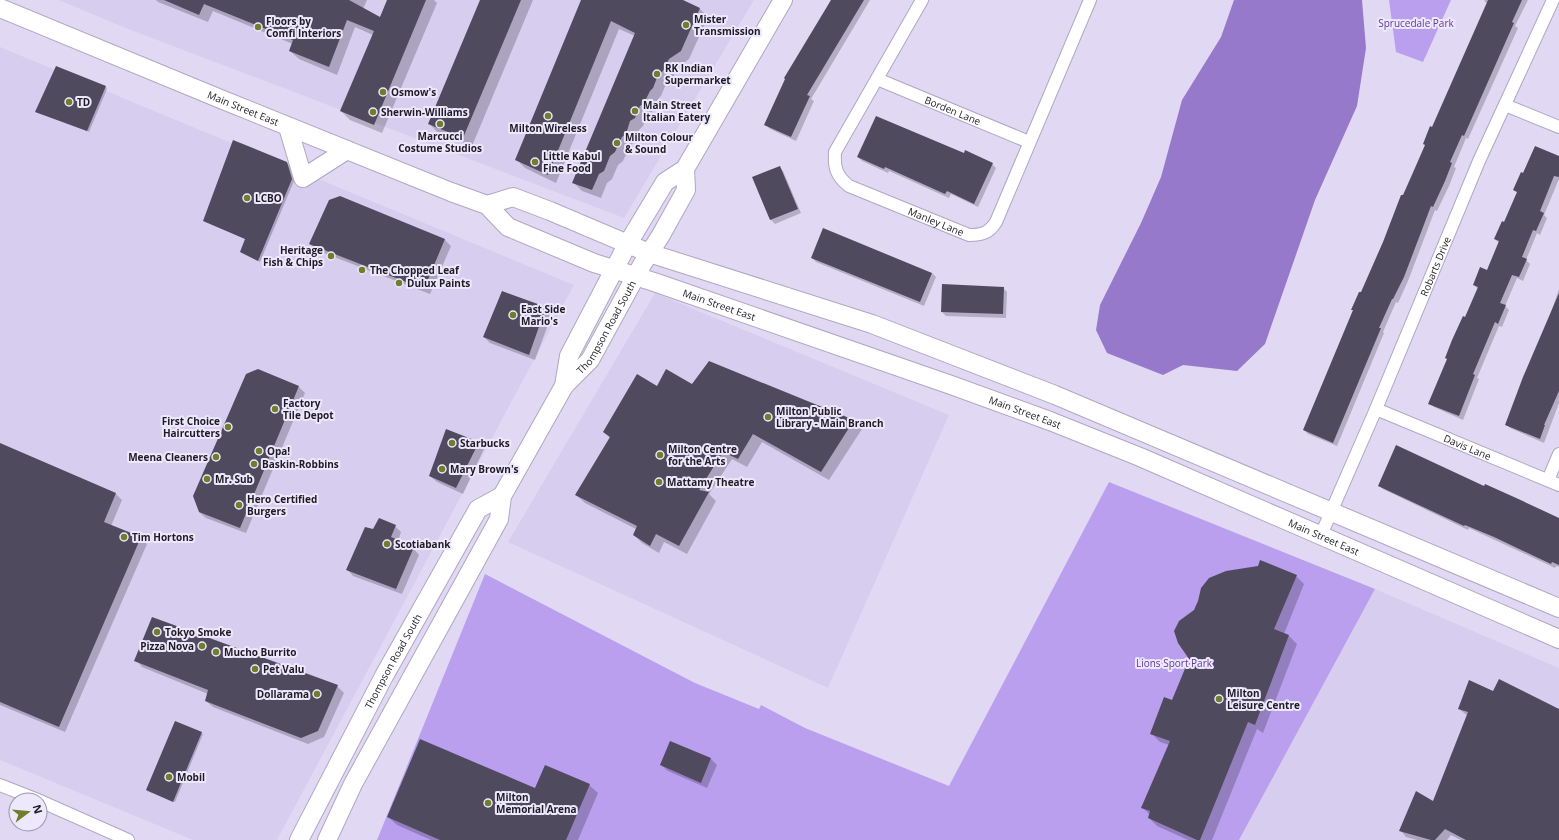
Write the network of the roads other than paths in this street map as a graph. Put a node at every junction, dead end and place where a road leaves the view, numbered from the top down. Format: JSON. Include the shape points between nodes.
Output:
{"nodes":[{"id":1,"x":782,"y":0,"type":"edge"},
{"id":2,"x":922,"y":0,"type":"edge"},
{"id":3,"x":1090,"y":0,"type":"edge"},
{"id":4,"x":1553,"y":0,"type":"edge"},
{"id":5,"x":0,"y":8,"type":"edge"},
{"id":6,"x":877,"y":79,"type":"junction"},
{"id":7,"x":1505,"y":105,"type":"junction"},
{"id":8,"x":288,"y":127,"type":"junction"},
{"id":9,"x":1559,"y":128,"type":"edge"},
{"id":10,"x":1029,"y":142,"type":"junction"},
{"id":11,"x":347,"y":150,"type":"junction"},
{"id":12,"x":685,"y":169,"type":"junction"},
{"id":13,"x":487,"y":205,"type":"junction"},
{"id":14,"x":621,"y":257,"type":"junction"},
{"id":15,"x":643,"y":265,"type":"junction"},
{"id":16,"x":564,"y":386,"type":"junction"},
{"id":17,"x":1376,"y":409,"type":"junction"},
{"id":18,"x":1559,"y":454,"type":"edge"},
{"id":19,"x":1554,"y":482,"type":"edge"},
{"id":20,"x":502,"y":496,"type":"junction"},
{"id":21,"x":1332,"y":512,"type":"junction"},
{"id":22,"x":1321,"y":535,"type":"junction"},
{"id":23,"x":1559,"y":608,"type":"edge"},
{"id":24,"x":1559,"y":639,"type":"edge"},
{"id":25,"x":0,"y":785,"type":"edge"},
{"id":26,"x":18,"y":792,"type":"edge"},
{"id":27,"x":48,"y":804,"type":"edge"},
{"id":28,"x":128,"y":840,"type":"edge"},
{"id":29,"x":299,"y":840,"type":"edge"},
{"id":30,"x":327,"y":840,"type":"edge"}],
"edges":[{"from":1,"to":12,"type":"main road"},
{"from":2,"to":6,"type":"street","name":"Manley Lane"},
{"from":3,"to":10,"type":"street","name":"Manley Lane"},
{"from":4,"to":7,"type":"street","name":"Robarts Drive"},
{"from":5,"to":8,"type":"main road","name":"Main Street East"},
{"from":6,"to":10,"type":"street","name":"Borden Lane"},
{"from":6,"to":10,"type":"street","name":"Manley Lane","via":[[835,152],[836,173],[849,186],[962,233],[978,235],[992,229]]},
{"from":7,"to":9,"type":"street"},
{"from":7,"to":17,"type":"street","name":"Robarts Drive","via":[[1479,161]]},
{"from":8,"to":11,"type":"main road","name":"Main Street East"},
{"from":8,"to":11,"type":"main road","via":[[303,178]]},
{"from":11,"to":13,"type":"main road","name":"Main Street East"},
{"from":12,"to":14,"type":"main road","name":"Thompson Road South","via":[[665,182]]},
{"from":12,"to":15,"type":"main road","name":"Thompson Road South","via":[[686,190]]},
{"from":13,"to":14,"type":"main road","name":"Main Street East","via":[[508,226],[594,263]]},
{"from":13,"to":14,"type":"main road","name":"Main Street East","via":[[513,197],[570,219]]},
{"from":14,"to":15,"type":"main road","name":"Main Street East"},
{"from":14,"to":15,"type":"main road","name":"Main Street East"},
{"from":14,"to":16,"type":"main road","name":"Thompson Road South","via":[[569,356]]},
{"from":15,"to":16,"type":"main road","name":"Thompson Road South","via":[[590,360]]},
{"from":15,"to":21,"type":"main road","name":"Main Street East","via":[[872,324],[1054,395]]},
{"from":15,"to":22,"type":"main road","name":"Main Street East","via":[[661,285],[1050,421]]},
{"from":16,"to":20,"type":"main road","name":"Thompson Road South"},
{"from":17,"to":19,"type":"street","name":"Davis Lane"},
{"from":17,"to":21,"type":"street","name":"Robarts Drive"},
{"from":18,"to":19,"type":"street"},
{"from":20,"to":29,"type":"main road","name":"Thompson Road South","via":[[478,509],[384,676]]},
{"from":20,"to":30,"type":"main road","name":"Thompson Road South","via":[[500,519],[353,784]]},
{"from":21,"to":22,"type":"street","name":"Robarts Drive"},
{"from":21,"to":23,"type":"main road","name":"Main Street East"},
{"from":22,"to":24,"type":"main road","name":"Main Street East"},
{"from":25,"to":26,"type":"street"},
{"from":27,"to":28,"type":"street"}]}
